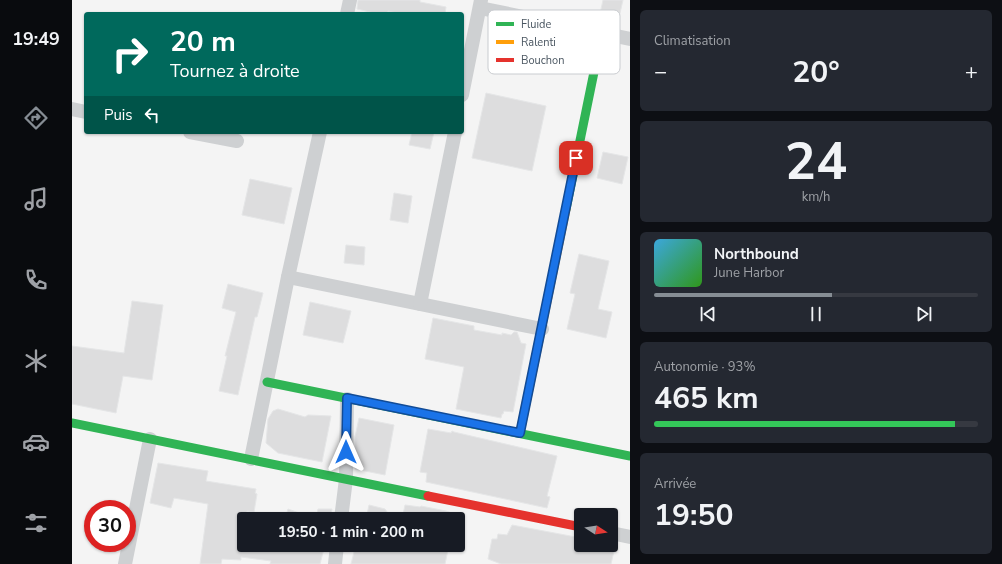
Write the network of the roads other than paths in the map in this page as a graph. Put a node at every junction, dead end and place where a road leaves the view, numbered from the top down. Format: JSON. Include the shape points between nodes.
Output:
{"nodes":[{"id":1,"x":350,"y":0,"type":"edge"},
{"id":2,"x":480,"y":4,"type":"edge"},
{"id":3,"x":505,"y":10,"type":"edge"},
{"id":4,"x":347,"y":12,"type":"edge"},
{"id":5,"x":620,"y":37,"type":"edge"},
{"id":6,"x":630,"y":39,"type":"edge"},
{"id":7,"x":594,"y":74,"type":"edge"},
{"id":8,"x":464,"y":85,"type":"edge"},
{"id":9,"x":72,"y":109,"type":"edge"},
{"id":10,"x":84,"y":112,"type":"edge"},
{"id":11,"x":200,"y":134,"type":"edge"},
{"id":12,"x":320,"y":134,"type":"edge"},
{"id":13,"x":455,"y":134,"type":"edge"},
{"id":14,"x":237,"y":141,"type":"dead end"},
{"id":15,"x":288,"y":277,"type":"junction"},
{"id":16,"x":420,"y":304,"type":"junction"},
{"id":17,"x":542,"y":329,"type":"junction"},
{"id":18,"x":267,"y":382,"type":"junction"},
{"id":19,"x":347,"y":398,"type":"junction"},
{"id":20,"x":72,"y":423,"type":"edge"},
{"id":21,"x":520,"y":433,"type":"junction"},
{"id":22,"x":150,"y":439,"type":"junction"},
{"id":23,"x":630,"y":456,"type":"edge"},
{"id":24,"x":251,"y":459,"type":"junction"},
{"id":25,"x":346,"y":479,"type":"junction"},
{"id":26,"x":342,"y":512,"type":"edge"},
{"id":27,"x":574,"y":526,"type":"edge"},
{"id":28,"x":618,"y":534,"type":"edge"},
{"id":29,"x":630,"y":536,"type":"edge"},
{"id":30,"x":336,"y":552,"type":"edge"},
{"id":31,"x":125,"y":564,"type":"edge"},
{"id":32,"x":335,"y":564,"type":"edge"}],
"edges":[{"from":1,"to":4,"type":"street"},
{"from":2,"to":3,"type":"street"},
{"from":2,"to":8,"type":"street"},
{"from":5,"to":6,"type":"street"},
{"from":7,"to":17,"type":"street"},
{"from":9,"to":10,"type":"street"},
{"from":11,"to":14,"type":"street"},
{"from":12,"to":15,"type":"street"},
{"from":13,"to":16,"type":"street"},
{"from":15,"to":16,"type":"street"},
{"from":15,"to":18,"type":"street"},
{"from":16,"to":17,"type":"street"},
{"from":17,"to":21,"type":"street"},
{"from":18,"to":19,"type":"street"},
{"from":18,"to":24,"type":"street"},
{"from":19,"to":21,"type":"street"},
{"from":19,"to":25,"type":"street"},
{"from":20,"to":22,"type":"street"},
{"from":21,"to":23,"type":"street"},
{"from":22,"to":24,"type":"street"},
{"from":22,"to":31,"type":"street"},
{"from":24,"to":25,"type":"street"},
{"from":25,"to":26,"type":"street"},
{"from":25,"to":27,"type":"street"},
{"from":28,"to":29,"type":"street"},
{"from":30,"to":32,"type":"street"}]}
